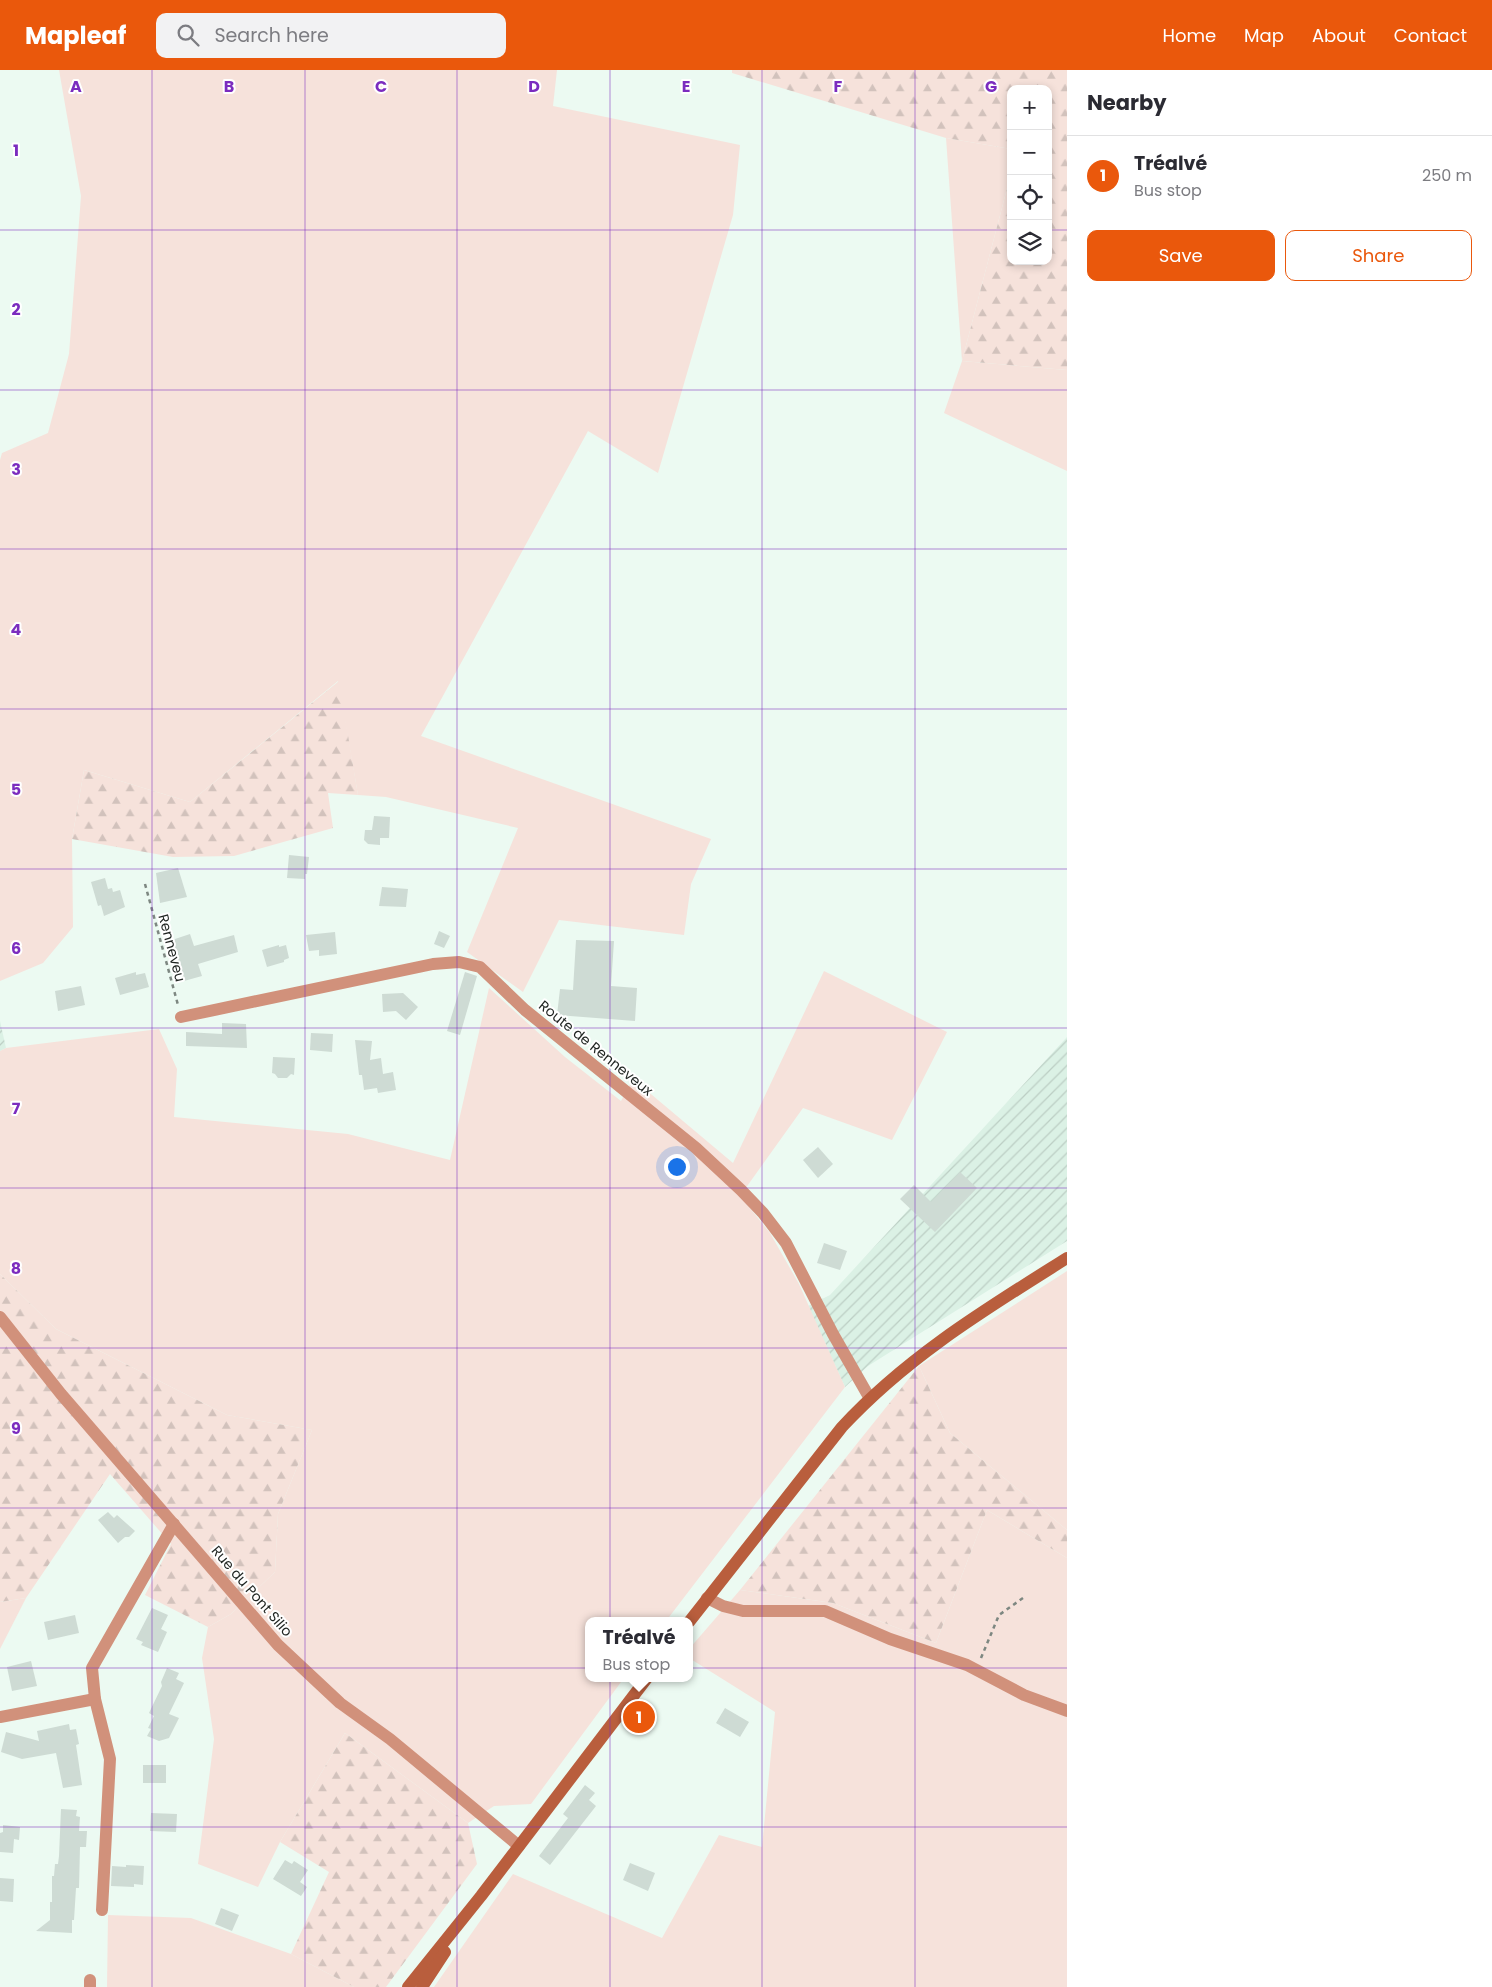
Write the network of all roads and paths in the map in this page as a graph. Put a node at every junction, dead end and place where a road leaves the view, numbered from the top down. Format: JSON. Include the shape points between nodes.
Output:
{"nodes":[{"id":1,"x":144,"y":884,"type":"dead end"},
{"id":2,"x":181,"y":1017,"type":"joint"},
{"id":3,"x":1067,"y":1258,"type":"edge"},
{"id":4,"x":0,"y":1318,"type":"edge"},
{"id":5,"x":869,"y":1397,"type":"junction"},
{"id":6,"x":174,"y":1524,"type":"junction"},
{"id":7,"x":707,"y":1598,"type":"junction"},
{"id":8,"x":1023,"y":1598,"type":"dead end"},
{"id":9,"x":693,"y":1617,"type":"edge"},
{"id":10,"x":976,"y":1670,"type":"junction"},
{"id":11,"x":644,"y":1682,"type":"edge"},
{"id":12,"x":95,"y":1699,"type":"junction"},
{"id":13,"x":1067,"y":1711,"type":"edge"},
{"id":14,"x":0,"y":1717,"type":"edge"},
{"id":15,"x":519,"y":1846,"type":"junction"},
{"id":16,"x":481,"y":1896,"type":"junction"},
{"id":17,"x":102,"y":1910,"type":"dead end"},
{"id":18,"x":408,"y":1987,"type":"edge"},
{"id":19,"x":422,"y":1987,"type":"edge"}],
"edges":[{"from":1,"to":2,"type":"path","name":"Renneveu"},
{"from":2,"to":5,"type":"street","name":"Route de Renneveux","via":[[433,964],[459,962],[480,967],[525,1010],[696,1148],[763,1213],[786,1243]]},
{"from":3,"to":5,"type":"main road","via":[[963,1324]]},
{"from":4,"to":6,"type":"street","name":"Rue du Pont Silio"},
{"from":5,"to":7,"type":"main road"},
{"from":6,"to":12,"type":"street","via":[[92,1668]]},
{"from":6,"to":15,"type":"street","name":"Rue du Pont Silio","via":[[278,1645],[340,1703],[390,1739]]},
{"from":7,"to":9,"type":"main road"},
{"from":7,"to":10,"type":"street","via":[[743,1611],[825,1611]]},
{"from":8,"to":10,"type":"path","via":[[999,1615]]},
{"from":10,"to":13,"type":"street","via":[[1024,1695]]},
{"from":11,"to":15,"type":"main road"},
{"from":12,"to":14,"type":"street"},
{"from":12,"to":17,"type":"street","via":[[110,1759]]},
{"from":15,"to":16,"type":"main road"},
{"from":16,"to":18,"type":"main road"},
{"from":16,"to":19,"type":"main road"}]}
